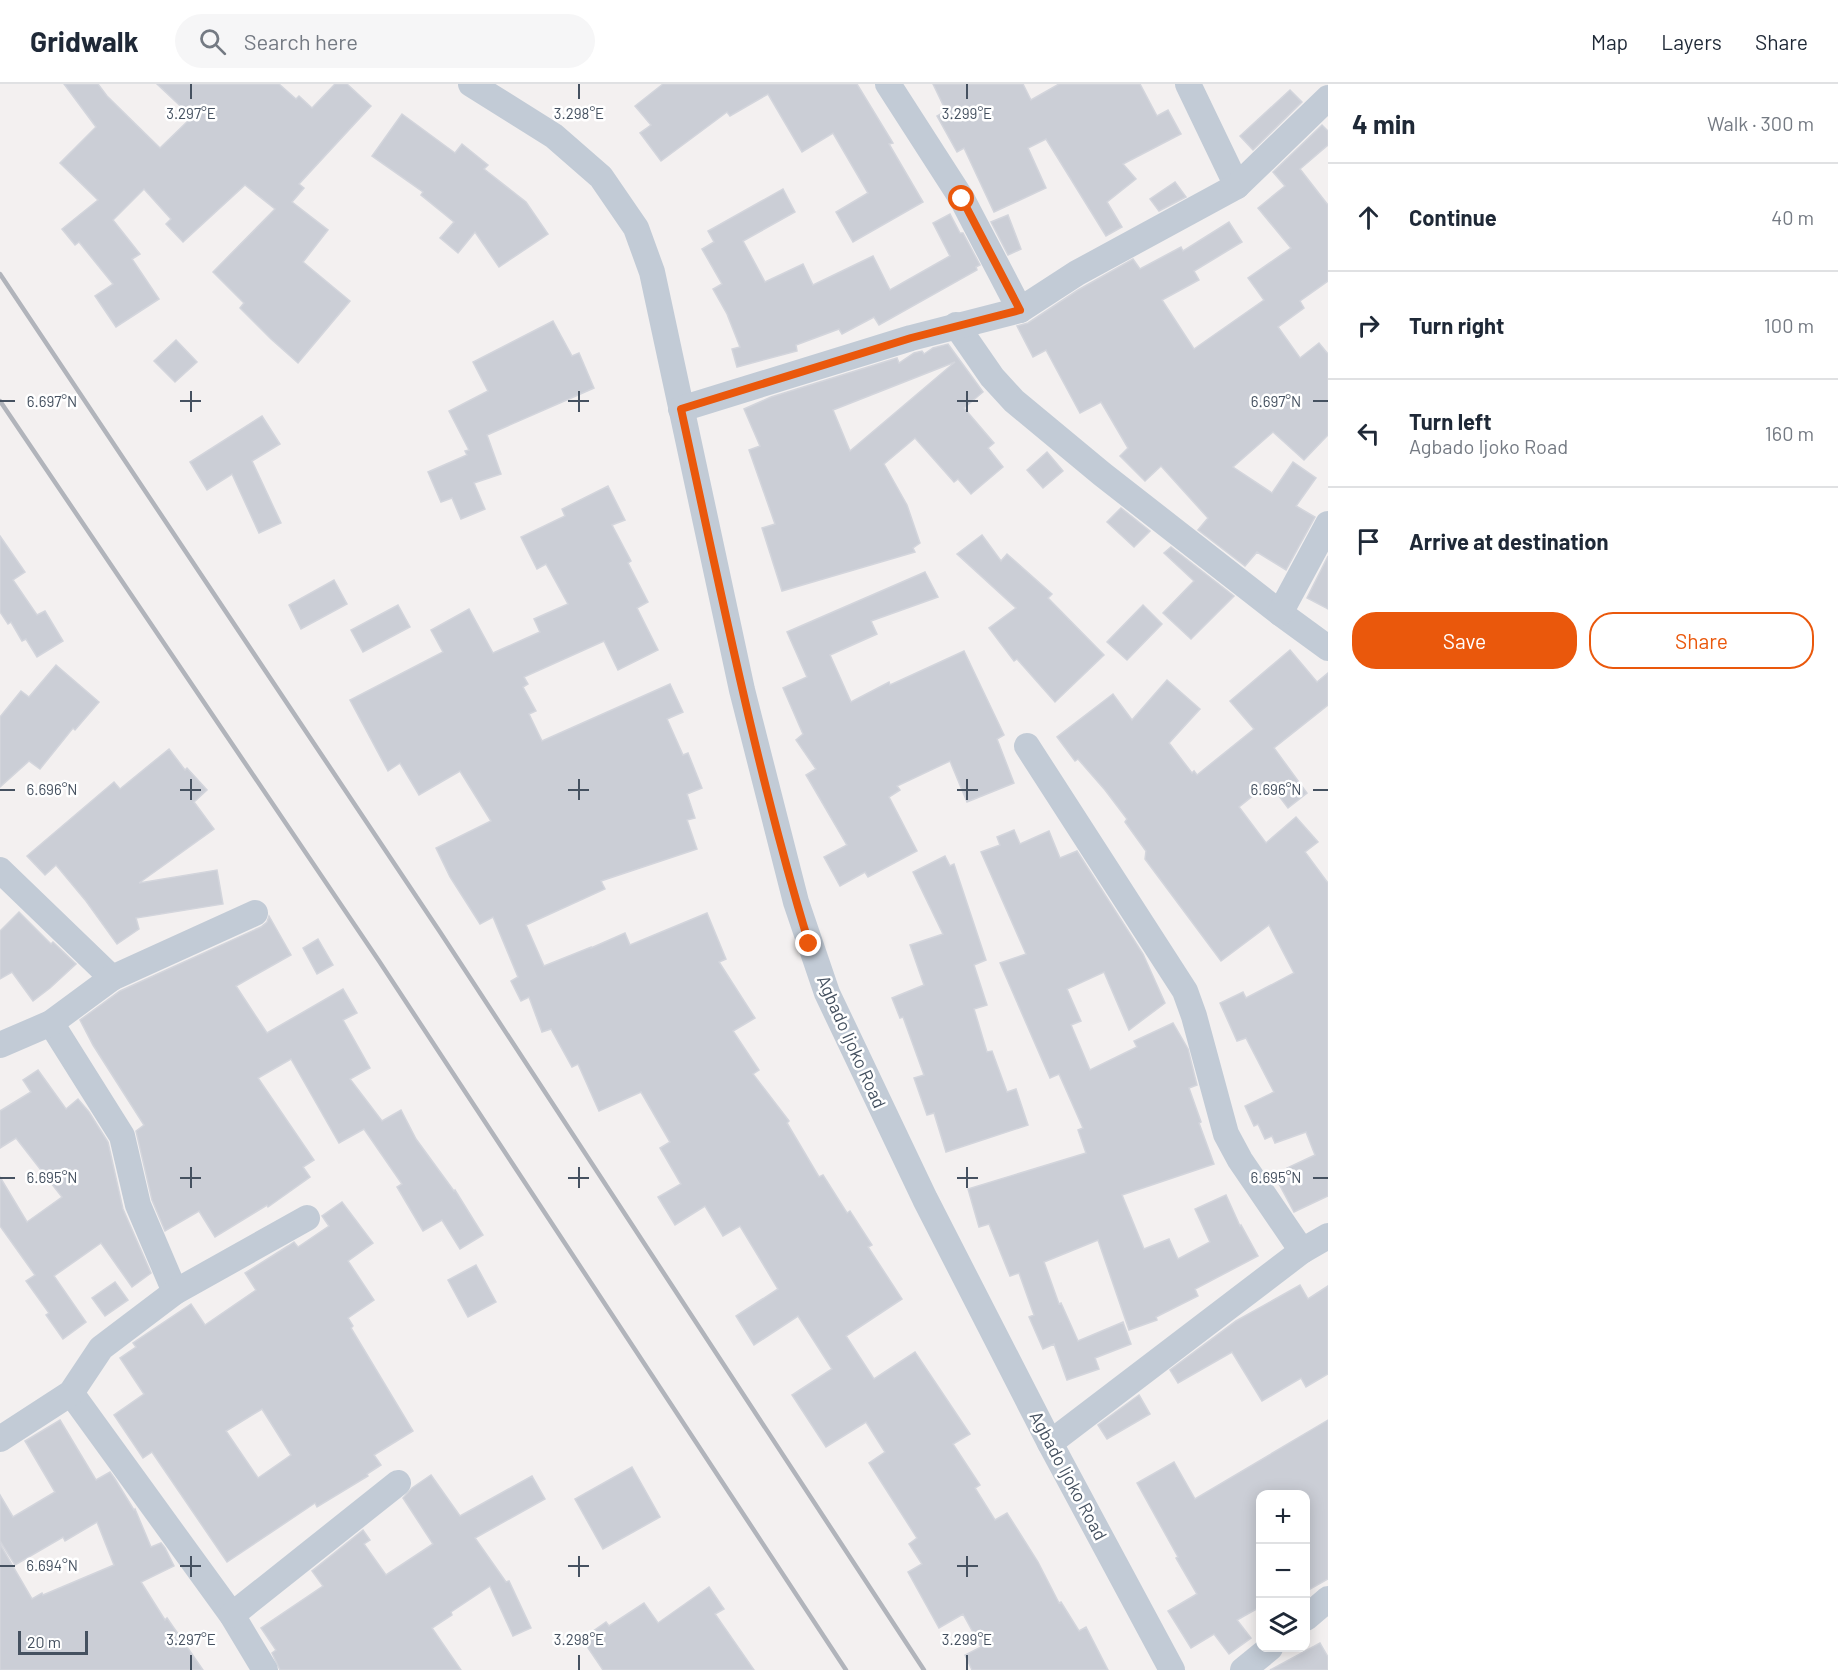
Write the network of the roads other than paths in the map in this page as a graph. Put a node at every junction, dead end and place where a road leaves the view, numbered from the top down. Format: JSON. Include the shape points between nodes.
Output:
{"nodes":[{"id":1,"x":471,"y":84,"type":"edge"},
{"id":2,"x":888,"y":84,"type":"edge"},
{"id":3,"x":1188,"y":84,"type":"edge"},
{"id":4,"x":1328,"y":98,"type":"edge"},
{"id":5,"x":1237,"y":186,"type":"junction"},
{"id":6,"x":1020,"y":310,"type":"junction"},
{"id":7,"x":956,"y":325,"type":"junction"},
{"id":8,"x":681,"y":409,"type":"junction"},
{"id":9,"x":1328,"y":524,"type":"edge"},
{"id":10,"x":1280,"y":614,"type":"junction"},
{"id":11,"x":1328,"y":648,"type":"edge"},
{"id":12,"x":1027,"y":746,"type":"dead end"},
{"id":13,"x":0,"y":870,"type":"edge"},
{"id":14,"x":255,"y":913,"type":"dead end"},
{"id":15,"x":112,"y":978,"type":"junction"},
{"id":16,"x":51,"y":1023,"type":"junction"},
{"id":17,"x":0,"y":1045,"type":"edge"},
{"id":18,"x":307,"y":1218,"type":"dead end"},
{"id":19,"x":1328,"y":1236,"type":"edge"},
{"id":20,"x":1302,"y":1251,"type":"junction"},
{"id":21,"x":175,"y":1292,"type":"junction"},
{"id":22,"x":71,"y":1393,"type":"junction"},
{"id":23,"x":0,"y":1439,"type":"edge"},
{"id":24,"x":1050,"y":1443,"type":"junction"},
{"id":25,"x":398,"y":1483,"type":"dead end"},
{"id":26,"x":1328,"y":1599,"type":"edge"},
{"id":27,"x":1310,"y":1614,"type":"edge"},
{"id":28,"x":232,"y":1615,"type":"junction"},
{"id":29,"x":1264,"y":1652,"type":"edge"},
{"id":30,"x":265,"y":1670,"type":"edge"},
{"id":31,"x":1172,"y":1670,"type":"edge"},
{"id":32,"x":1244,"y":1670,"type":"edge"}],
"edges":[{"from":1,"to":8,"type":"street","name":"Agbado Ijoko Road","via":[[554,136],[601,177],[636,228],[652,272]]},
{"from":2,"to":6,"type":"street","via":[[962,199]]},
{"from":3,"to":5,"type":"street"},
{"from":4,"to":5,"type":"street"},
{"from":5,"to":6,"type":"street","via":[[1077,273]]},
{"from":6,"to":7,"type":"street"},
{"from":7,"to":8,"type":"street"},
{"from":7,"to":10,"type":"street","via":[[1014,401]]},
{"from":8,"to":24,"type":"street","name":"Agbado Ijoko Road","via":[[742,690],[796,902],[816,964],[925,1199]]},
{"from":9,"to":10,"type":"street"},
{"from":10,"to":11,"type":"street"},
{"from":12,"to":20,"type":"street","via":[[1185,991],[1226,1134]]},
{"from":13,"to":15,"type":"street"},
{"from":14,"to":15,"type":"street"},
{"from":15,"to":16,"type":"street"},
{"from":16,"to":17,"type":"street"},
{"from":16,"to":21,"type":"street","via":[[122,1136],[138,1206]]},
{"from":18,"to":21,"type":"street"},
{"from":19,"to":20,"type":"street"},
{"from":20,"to":24,"type":"street"},
{"from":21,"to":22,"type":"street","via":[[101,1348]]},
{"from":22,"to":23,"type":"street"},
{"from":22,"to":28,"type":"street"},
{"from":24,"to":31,"type":"street","name":"Agbado Ijoko Road"},
{"from":25,"to":28,"type":"street"},
{"from":26,"to":27,"type":"street"},
{"from":28,"to":30,"type":"street"},
{"from":29,"to":32,"type":"street"}]}
